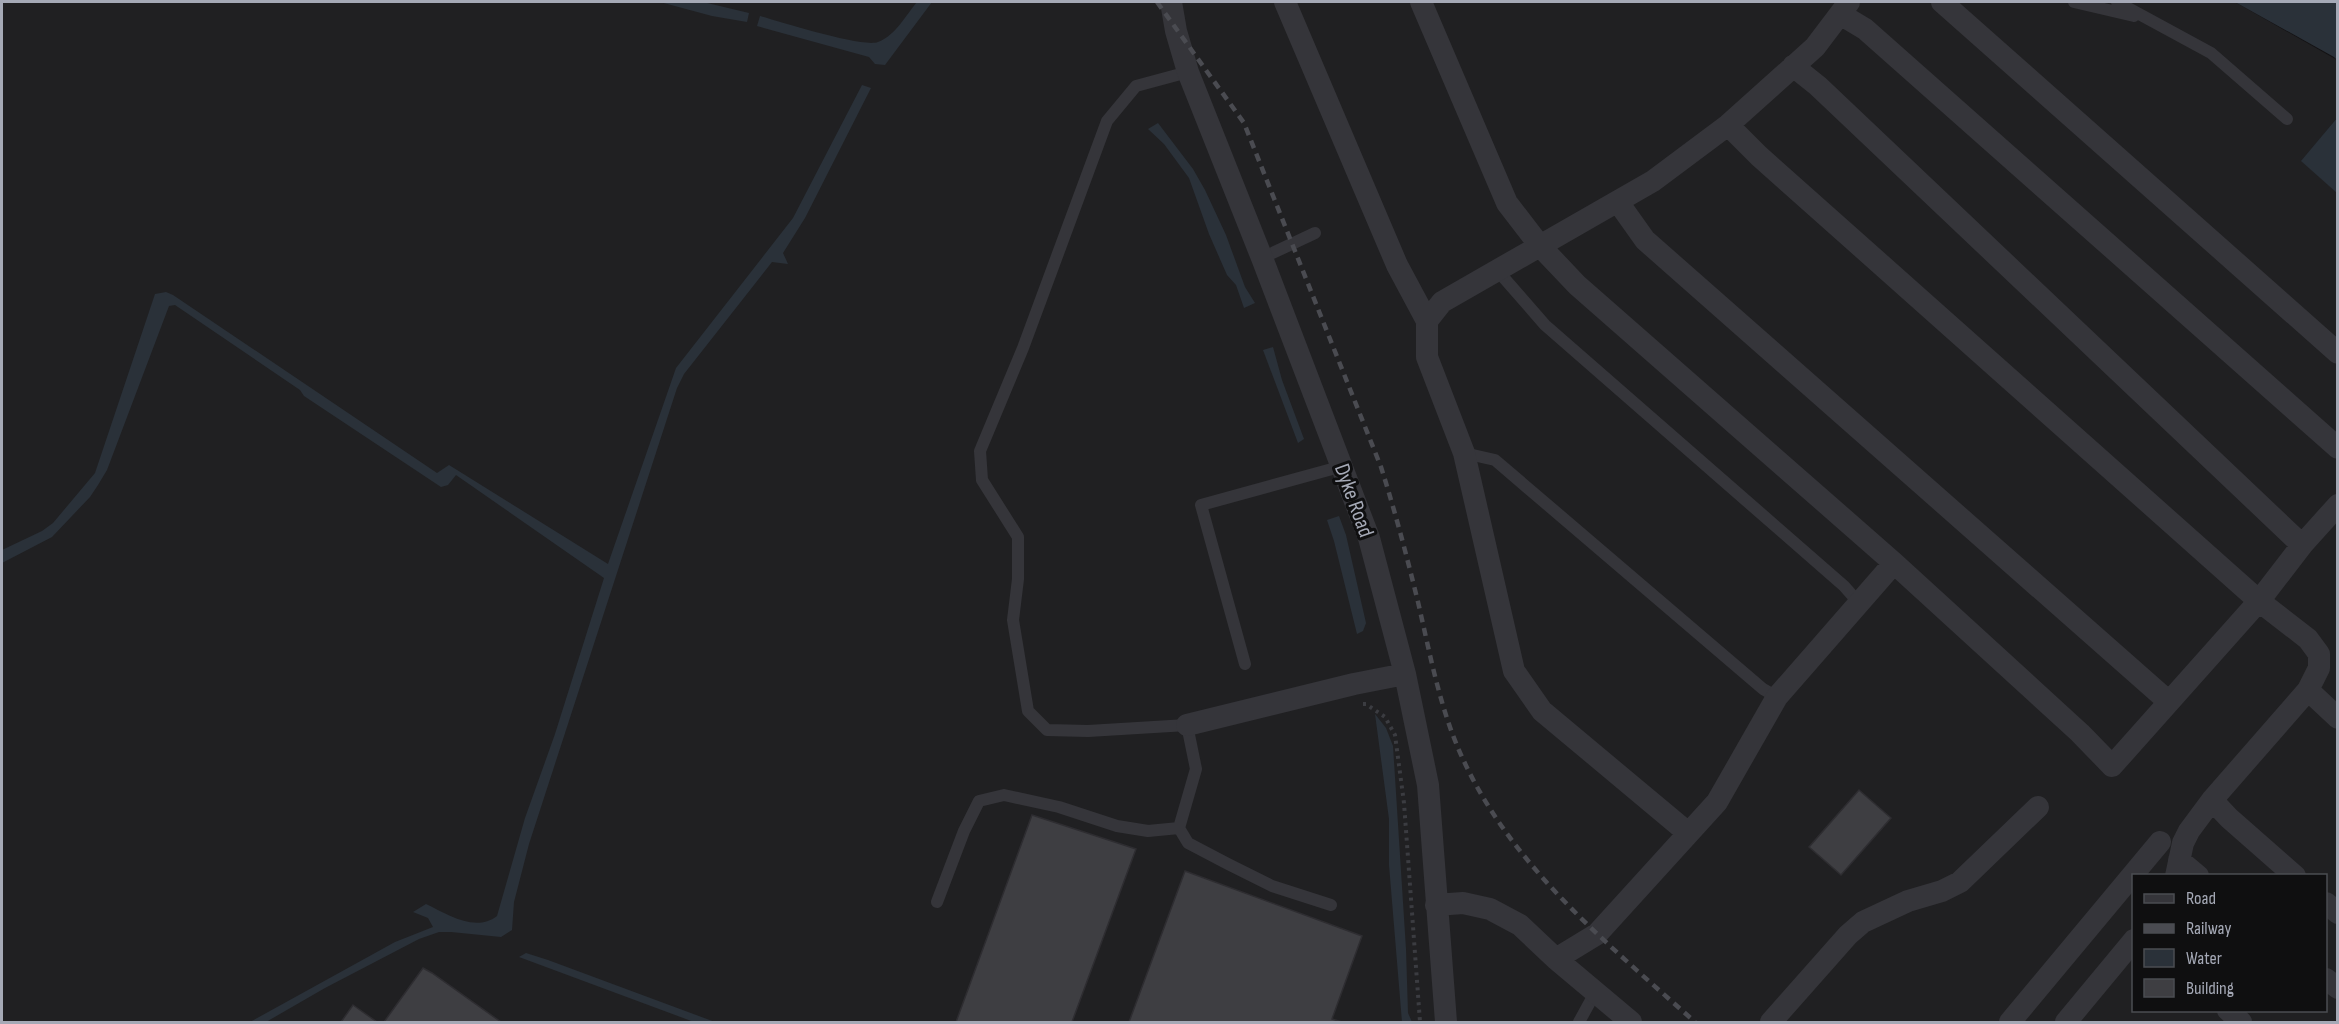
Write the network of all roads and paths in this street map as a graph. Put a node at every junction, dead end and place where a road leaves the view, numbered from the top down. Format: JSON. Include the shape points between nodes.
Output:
{"nodes":[{"id":1,"x":1171,"y":2,"type":"edge"},
{"id":2,"x":1286,"y":2,"type":"edge"},
{"id":3,"x":1421,"y":2,"type":"edge"},
{"id":4,"x":1942,"y":2,"type":"edge"},
{"id":5,"x":2074,"y":2,"type":"edge"},
{"id":6,"x":2116,"y":2,"type":"edge"},
{"id":7,"x":2135,"y":2,"type":"edge"},
{"id":8,"x":1845,"y":8,"type":"edge"},
{"id":9,"x":2153,"y":21,"type":"junction"},
{"id":10,"x":1793,"y":66,"type":"junction"},
{"id":11,"x":1188,"y":72,"type":"junction"},
{"id":12,"x":2287,"y":119,"type":"dead end"},
{"id":13,"x":1728,"y":124,"type":"junction"},
{"id":14,"x":1617,"y":202,"type":"junction"},
{"id":15,"x":1315,"y":233,"type":"dead end"},
{"id":16,"x":1540,"y":246,"type":"junction"},
{"id":17,"x":1262,"y":258,"type":"junction"},
{"id":18,"x":1497,"y":270,"type":"junction"},
{"id":19,"x":1427,"y":321,"type":"junction"},
{"id":20,"x":2337,"y":353,"type":"edge"},
{"id":21,"x":2337,"y":448,"type":"edge"},
{"id":22,"x":1464,"y":453,"type":"junction"},
{"id":23,"x":1343,"y":466,"type":"junction"},
{"id":24,"x":2335,"y":511,"type":"edge"},
{"id":25,"x":2302,"y":545,"type":"junction"},
{"id":26,"x":1893,"y":563,"type":"junction"},
{"id":27,"x":2259,"y":601,"type":"junction"},
{"id":28,"x":1859,"y":603,"type":"junction"},
{"id":29,"x":1245,"y":664,"type":"dead end"},
{"id":30,"x":1405,"y":674,"type":"junction"},
{"id":31,"x":1354,"y":684,"type":"junction"},
{"id":32,"x":2308,"y":690,"type":"junction"},
{"id":33,"x":1777,"y":697,"type":"junction"},
{"id":34,"x":2169,"y":702,"type":"junction"},
{"id":35,"x":2337,"y":718,"type":"edge"},
{"id":36,"x":1187,"y":724,"type":"junction"},
{"id":37,"x":2212,"y":800,"type":"junction"},
{"id":38,"x":2038,"y":807,"type":"dead end"},
{"id":39,"x":1179,"y":828,"type":"junction"},
{"id":40,"x":1688,"y":833,"type":"junction"},
{"id":41,"x":2160,"y":842,"type":"dead end"},
{"id":42,"x":2177,"y":868,"type":"edge"},
{"id":43,"x":2133,"y":874,"type":"edge"},
{"id":44,"x":2193,"y":874,"type":"edge"},
{"id":45,"x":2293,"y":874,"type":"edge"},
{"id":46,"x":2132,"y":876,"type":"edge"},
{"id":47,"x":937,"y":902,"type":"dead end"},
{"id":48,"x":1331,"y":905,"type":"dead end"},
{"id":49,"x":1436,"y":905,"type":"junction"},
{"id":50,"x":2132,"y":941,"type":"edge"},
{"id":51,"x":1556,"y":959,"type":"junction"},
{"id":52,"x":1596,"y":991,"type":"junction"},
{"id":53,"x":2229,"y":1012,"type":"edge"},
{"id":54,"x":1420,"y":1023,"type":"edge"},
{"id":55,"x":1446,"y":1023,"type":"edge"},
{"id":56,"x":1579,"y":1023,"type":"edge"},
{"id":57,"x":1631,"y":1023,"type":"edge"},
{"id":58,"x":1771,"y":1023,"type":"edge"},
{"id":59,"x":2010,"y":1023,"type":"edge"},
{"id":60,"x":2066,"y":1023,"type":"edge"},
{"id":61,"x":2241,"y":1023,"type":"edge"}],
"edges":[{"from":1,"to":11,"type":"street","name":"Dyke Road"},
{"from":2,"to":19,"type":"street","via":[[1397,265]]},
{"from":3,"to":16,"type":"street","via":[[1507,203]]},
{"from":4,"to":20,"type":"street"},
{"from":5,"to":9,"type":"lane"},
{"from":6,"to":9,"type":"lane"},
{"from":7,"to":9,"type":"lane"},
{"from":8,"to":10,"type":"street","via":[[1815,47]]},
{"from":8,"to":21,"type":"street"},
{"from":9,"to":12,"type":"lane","via":[[2211,53]]},
{"from":10,"to":13,"type":"street"},
{"from":10,"to":25,"type":"street"},
{"from":11,"to":17,"type":"street","name":"Dyke Road"},
{"from":11,"to":36,"type":"lane","via":[[1136,86],[1107,122],[1023,348],[980,451],[982,480],[1018,537],[1018,579],[1012,620],[1028,711],[1047,730]]},
{"from":13,"to":14,"type":"street","via":[[1653,182]]},
{"from":13,"to":27,"type":"street","via":[[1759,156]]},
{"from":14,"to":16,"type":"street"},
{"from":14,"to":34,"type":"street","via":[[1645,240]]},
{"from":15,"to":17,"type":"lane"},
{"from":16,"to":18,"type":"street"},
{"from":16,"to":26,"type":"street","via":[[1577,285]]},
{"from":17,"to":23,"type":"street","name":"Dyke Road"},
{"from":18,"to":19,"type":"street","via":[[1442,302]]},
{"from":18,"to":28,"type":"lane","via":[[1545,325]]},
{"from":19,"to":22,"type":"street","via":[[1427,357]]},
{"from":22,"to":33,"type":"lane","via":[[1495,460],[1762,689]]},
{"from":22,"to":40,"type":"street","via":[[1514,671],[1542,711]]},
{"from":23,"to":29,"type":"lane","via":[[1201,505]]},
{"from":23,"to":30,"type":"street","name":"Dyke Road","via":[[1369,538]]},
{"from":24,"to":25,"type":"street"},
{"from":25,"to":27,"type":"street"},
{"from":26,"to":28,"type":"street"},
{"from":26,"to":34,"type":"street","via":[[2112,766]]},
{"from":27,"to":32,"type":"street","via":[[2308,639],[2319,654],[2319,668]]},
{"from":27,"to":34,"type":"street"},
{"from":28,"to":33,"type":"street"},
{"from":30,"to":31,"type":"street"},
{"from":30,"to":49,"type":"street","name":"Dyke Road","via":[[1428,785]]},
{"from":31,"to":36,"type":"street"},
{"from":31,"to":54,"type":"path","via":[[1359,704],[1366,704],[1385,717],[1395,735],[1404,803]]},
{"from":32,"to":35,"type":"street"},
{"from":32,"to":37,"type":"street"},
{"from":33,"to":40,"type":"street","via":[[1717,802]]},
{"from":36,"to":39,"type":"lane","via":[[1196,769]]},
{"from":37,"to":42,"type":"street","via":[[2189,831]]},
{"from":37,"to":45,"type":"street"},
{"from":38,"to":58,"type":"street","via":[[1960,882],[1863,922]]},
{"from":39,"to":47,"type":"lane","via":[[1148,831],[1117,826],[1004,795],[980,801]]},
{"from":39,"to":48,"type":"lane","via":[[1188,843],[1228,864],[1272,886]]},
{"from":40,"to":51,"type":"street","via":[[1597,934]]},
{"from":41,"to":43,"type":"street"},
{"from":42,"to":44,"type":"street"},
{"from":46,"to":59,"type":"street"},
{"from":49,"to":51,"type":"street","via":[[1463,903],[1490,909],[1520,925]]},
{"from":49,"to":55,"type":"street","name":"Dyke Road"},
{"from":50,"to":60,"type":"street"},
{"from":51,"to":52,"type":"street"},
{"from":52,"to":56,"type":"lane"},
{"from":52,"to":57,"type":"street"},
{"from":53,"to":61,"type":"street"}]}
